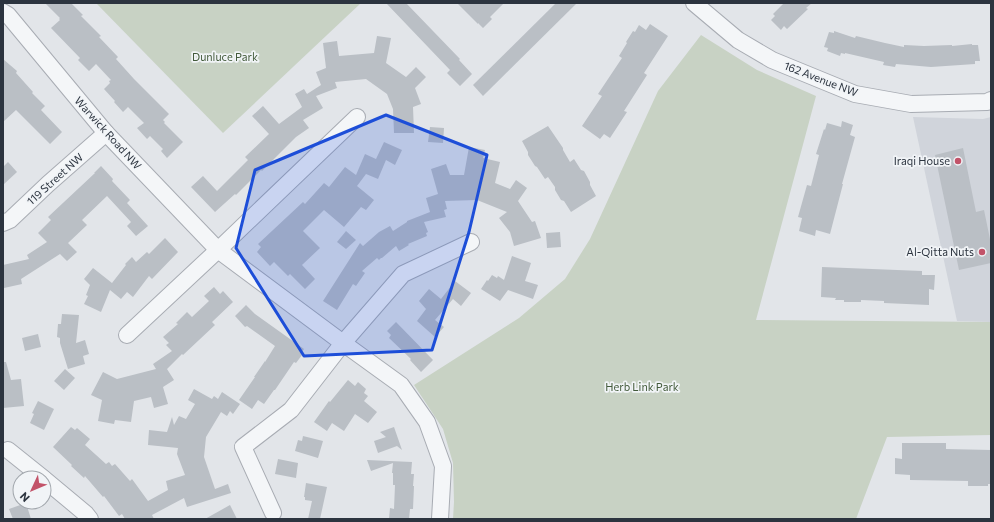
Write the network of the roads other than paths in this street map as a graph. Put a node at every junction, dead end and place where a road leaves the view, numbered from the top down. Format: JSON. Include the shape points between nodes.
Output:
{"nodes":[{"id":1,"x":694,"y":3,"type":"edge"},
{"id":2,"x":3,"y":12,"type":"edge"},
{"id":3,"x":991,"y":100,"type":"edge"},
{"id":4,"x":357,"y":117,"type":"dead end"},
{"id":5,"x":106,"y":133,"type":"junction"},
{"id":6,"x":3,"y":223,"type":"edge"},
{"id":7,"x":471,"y":242,"type":"dead end"},
{"id":8,"x":218,"y":250,"type":"junction"},
{"id":9,"x":127,"y":335,"type":"dead end"},
{"id":10,"x":343,"y":343,"type":"junction"},
{"id":11,"x":8,"y":450,"type":"dead end"},
{"id":12,"x":32,"y":470,"type":"edge"},
{"id":13,"x":52,"y":486,"type":"edge"},
{"id":14,"x":273,"y":513,"type":"dead end"},
{"id":15,"x":90,"y":519,"type":"edge"},
{"id":16,"x":440,"y":519,"type":"edge"}],
"edges":[{"from":1,"to":3,"type":"street","name":"162 Avenue NW","via":[[738,40],[772,60],[855,94],[912,104]]},
{"from":2,"to":5,"type":"street","name":"Warwick Road NW"},
{"from":4,"to":8,"type":"street"},
{"from":5,"to":6,"type":"street","name":"119 Street NW","via":[[10,220]]},
{"from":5,"to":8,"type":"street","name":"Warwick Road NW"},
{"from":7,"to":10,"type":"street","via":[[403,274]]},
{"from":8,"to":9,"type":"street"},
{"from":8,"to":10,"type":"street","name":"Warwick Road NW"},
{"from":10,"to":14,"type":"street","via":[[291,410],[243,447]]},
{"from":10,"to":16,"type":"street","name":"Warwick Road NW","via":[[402,385],[427,422],[443,466]]},
{"from":11,"to":12,"type":"street"},
{"from":13,"to":15,"type":"street"}]}
